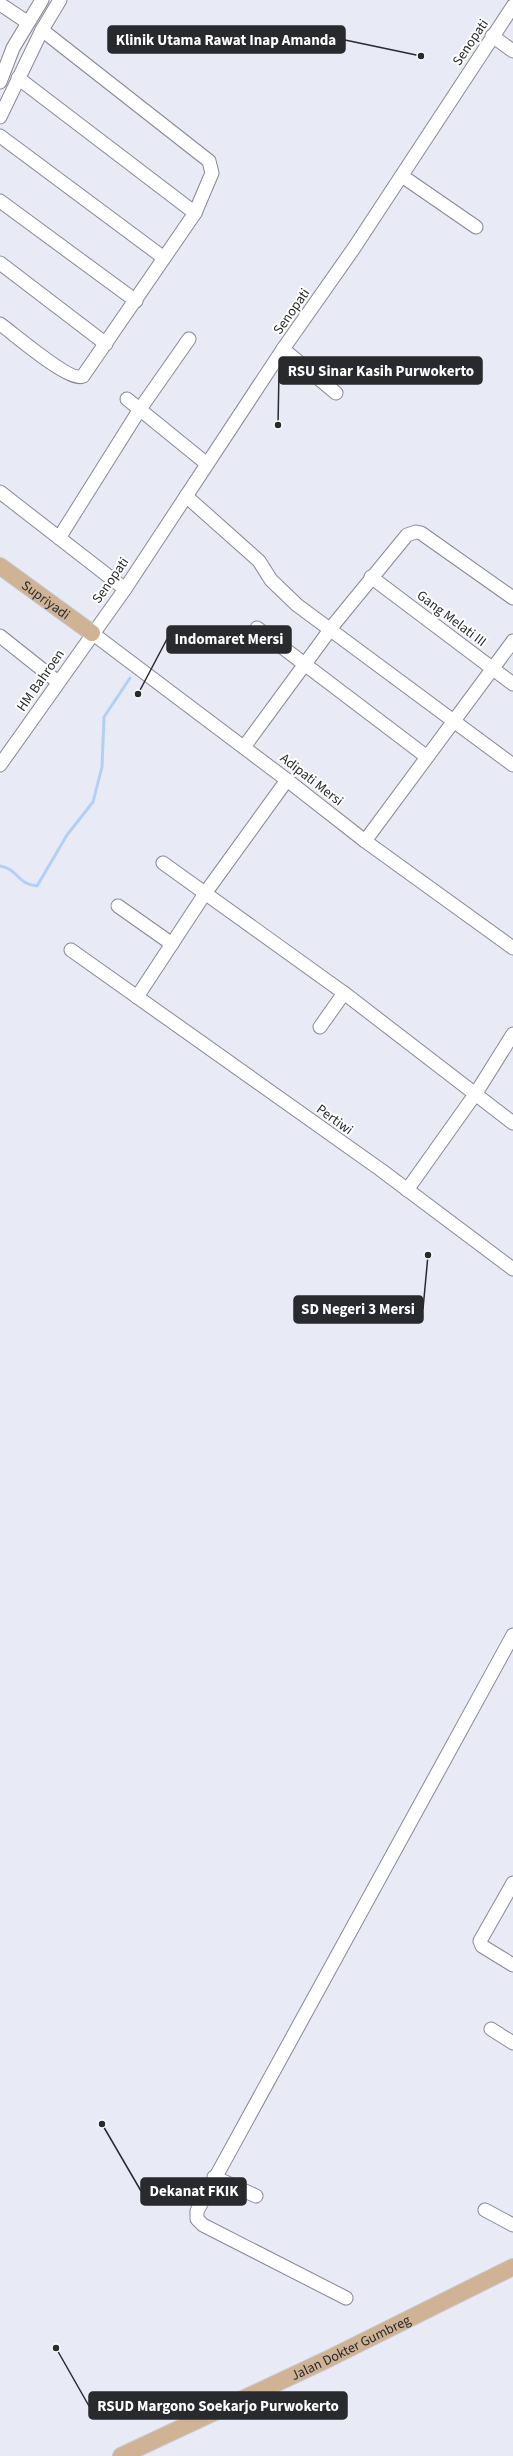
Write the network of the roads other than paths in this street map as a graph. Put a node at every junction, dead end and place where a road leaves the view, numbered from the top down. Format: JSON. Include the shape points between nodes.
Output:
{"nodes":[{"id":1,"x":42,"y":0,"type":"edge"},
{"id":2,"x":60,"y":0,"type":"edge"},
{"id":3,"x":0,"y":4,"type":"edge"},
{"id":4,"x":513,"y":6,"type":"edge"},
{"id":5,"x":27,"y":22,"type":"junction"},
{"id":6,"x":42,"y":30,"type":"junction"},
{"id":7,"x":492,"y":36,"type":"junction"},
{"id":8,"x":13,"y":48,"type":"junction"},
{"id":9,"x":513,"y":51,"type":"edge"},
{"id":10,"x":29,"y":57,"type":"junction"},
{"id":11,"x":18,"y":78,"type":"junction"},
{"id":12,"x":0,"y":80,"type":"edge"},
{"id":13,"x":1,"y":113,"type":"edge"},
{"id":14,"x":0,"y":136,"type":"edge"},
{"id":15,"x":402,"y":176,"type":"junction"},
{"id":16,"x":0,"y":201,"type":"edge"},
{"id":17,"x":195,"y":213,"type":"junction"},
{"id":18,"x":476,"y":227,"type":"dead end"},
{"id":19,"x":164,"y":258,"type":"junction"},
{"id":20,"x":0,"y":263,"type":"edge"},
{"id":21,"x":136,"y":301,"type":"junction"},
{"id":22,"x":0,"y":324,"type":"edge"},
{"id":23,"x":189,"y":339,"type":"dead end"},
{"id":24,"x":106,"y":344,"type":"junction"},
{"id":25,"x":283,"y":349,"type":"junction"},
{"id":26,"x":336,"y":393,"type":"dead end"},
{"id":27,"x":127,"y":398,"type":"dead end"},
{"id":28,"x":140,"y":409,"type":"junction"},
{"id":29,"x":207,"y":464,"type":"junction"},
{"id":30,"x":0,"y":492,"type":"edge"},
{"id":31,"x":186,"y":496,"type":"junction"},
{"id":32,"x":59,"y":538,"type":"junction"},
{"id":33,"x":0,"y":566,"type":"edge"},
{"id":34,"x":371,"y":577,"type":"junction"},
{"id":35,"x":125,"y":588,"type":"junction"},
{"id":36,"x":513,"y":598,"type":"edge"},
{"id":37,"x":257,"y":628,"type":"dead end"},
{"id":38,"x":330,"y":630,"type":"junction"},
{"id":39,"x":92,"y":633,"type":"junction"},
{"id":40,"x":0,"y":636,"type":"edge"},
{"id":41,"x":513,"y":640,"type":"edge"},
{"id":42,"x":304,"y":664,"type":"junction"},
{"id":43,"x":491,"y":668,"type":"junction"},
{"id":44,"x":58,"y":682,"type":"junction"},
{"id":45,"x":513,"y":684,"type":"edge"},
{"id":46,"x":454,"y":721,"type":"junction"},
{"id":47,"x":244,"y":747,"type":"junction"},
{"id":48,"x":426,"y":757,"type":"junction"},
{"id":49,"x":0,"y":765,"type":"edge"},
{"id":50,"x":513,"y":765,"type":"edge"},
{"id":51,"x":287,"y":780,"type":"junction"},
{"id":52,"x":364,"y":842,"type":"junction"},
{"id":53,"x":163,"y":863,"type":"dead end"},
{"id":54,"x":206,"y":892,"type":"junction"},
{"id":55,"x":118,"y":906,"type":"dead end"},
{"id":56,"x":172,"y":944,"type":"junction"},
{"id":57,"x":513,"y":948,"type":"edge"},
{"id":58,"x":71,"y":950,"type":"dead end"},
{"id":59,"x":344,"y":993,"type":"junction"},
{"id":60,"x":137,"y":997,"type":"junction"},
{"id":61,"x":320,"y":1027,"type":"dead end"},
{"id":62,"x":513,"y":1034,"type":"edge"},
{"id":63,"x":476,"y":1093,"type":"junction"},
{"id":64,"x":513,"y":1123,"type":"edge"},
{"id":65,"x":407,"y":1190,"type":"junction"},
{"id":66,"x":513,"y":1270,"type":"edge"},
{"id":67,"x":513,"y":1635,"type":"edge"},
{"id":68,"x":513,"y":1883,"type":"edge"},
{"id":69,"x":513,"y":1965,"type":"edge"},
{"id":70,"x":491,"y":2029,"type":"dead end"},
{"id":71,"x":513,"y":2043,"type":"edge"},
{"id":72,"x":214,"y":2177,"type":"junction"},
{"id":73,"x":256,"y":2196,"type":"dead end"},
{"id":74,"x":485,"y":2210,"type":"dead end"},
{"id":75,"x":513,"y":2226,"type":"edge"},
{"id":76,"x":513,"y":2267,"type":"edge"},
{"id":77,"x":346,"y":2298,"type":"dead end"},
{"id":78,"x":121,"y":2456,"type":"edge"}],
"edges":[{"from":1,"to":5,"type":"street"},
{"from":2,"to":6,"type":"street"},
{"from":3,"to":5,"type":"street"},
{"from":4,"to":7,"type":"street","name":"Senopati"},
{"from":5,"to":8,"type":"street"},
{"from":6,"to":10,"type":"street"},
{"from":6,"to":17,"type":"street","via":[[209,160],[212,173]]},
{"from":7,"to":9,"type":"street"},
{"from":7,"to":15,"type":"street","name":"Senopati"},
{"from":8,"to":10,"type":"street"},
{"from":8,"to":12,"type":"street"},
{"from":10,"to":11,"type":"street"},
{"from":11,"to":13,"type":"street"},
{"from":11,"to":17,"type":"street"},
{"from":14,"to":19,"type":"street"},
{"from":15,"to":18,"type":"street"},
{"from":15,"to":25,"type":"street","name":"Senopati"},
{"from":16,"to":21,"type":"street"},
{"from":17,"to":19,"type":"street"},
{"from":19,"to":21,"type":"street"},
{"from":20,"to":24,"type":"street"},
{"from":21,"to":24,"type":"street"},
{"from":22,"to":24,"type":"street","via":[[74,377],[83,376]]},
{"from":23,"to":28,"type":"street"},
{"from":25,"to":26,"type":"street"},
{"from":25,"to":29,"type":"street","name":"Senopati"},
{"from":27,"to":28,"type":"street"},
{"from":28,"to":29,"type":"street"},
{"from":28,"to":32,"type":"street"},
{"from":29,"to":31,"type":"street","name":"Senopati"},
{"from":30,"to":32,"type":"street"},
{"from":31,"to":35,"type":"street","name":"Senopati"},
{"from":31,"to":38,"type":"street","via":[[259,560],[277,587]]},
{"from":32,"to":35,"type":"street"},
{"from":33,"to":39,"type":"main road","name":"Supriyadi"},
{"from":34,"to":36,"type":"street","via":[[407,535],[416,532]]},
{"from":34,"to":38,"type":"street"},
{"from":34,"to":43,"type":"street","name":"Gang Melati III"},
{"from":35,"to":39,"type":"street","name":"Senopati"},
{"from":37,"to":42,"type":"street"},
{"from":38,"to":42,"type":"street"},
{"from":38,"to":46,"type":"street"},
{"from":39,"to":44,"type":"street","name":"HM Bahroen"},
{"from":39,"to":47,"type":"street","name":"Adipati Mersi"},
{"from":40,"to":44,"type":"street"},
{"from":41,"to":43,"type":"street"},
{"from":42,"to":47,"type":"street"},
{"from":42,"to":48,"type":"street"},
{"from":43,"to":45,"type":"street","name":"Gang Melati III"},
{"from":43,"to":46,"type":"street"},
{"from":44,"to":49,"type":"street","name":"HM Bahroen"},
{"from":46,"to":48,"type":"street"},
{"from":46,"to":50,"type":"street"},
{"from":47,"to":51,"type":"street","name":"Adipati Mersi"},
{"from":48,"to":52,"type":"street"},
{"from":51,"to":52,"type":"street","name":"Adipati Mersi"},
{"from":51,"to":54,"type":"street"},
{"from":52,"to":57,"type":"street","name":"Adipati Mersi"},
{"from":53,"to":54,"type":"street"},
{"from":54,"to":56,"type":"street"},
{"from":54,"to":59,"type":"street"},
{"from":55,"to":56,"type":"street"},
{"from":56,"to":60,"type":"street"},
{"from":58,"to":60,"type":"street","name":"Pertiwi"},
{"from":59,"to":61,"type":"street"},
{"from":59,"to":63,"type":"street"},
{"from":60,"to":65,"type":"street","name":"Pertiwi"},
{"from":62,"to":63,"type":"street"},
{"from":63,"to":64,"type":"street"},
{"from":63,"to":65,"type":"street"},
{"from":65,"to":66,"type":"street","name":"Pertiwi"},
{"from":67,"to":72,"type":"street"},
{"from":68,"to":69,"type":"street","via":[[480,1942],[482,1946]]},
{"from":70,"to":71,"type":"street"},
{"from":72,"to":73,"type":"street"},
{"from":72,"to":77,"type":"street","via":[[197,2211],[199,2221]]},
{"from":74,"to":75,"type":"street"},
{"from":76,"to":78,"type":"main road","name":"Jalan Dokter Gumbreg","via":[[326,2360]]}]}
